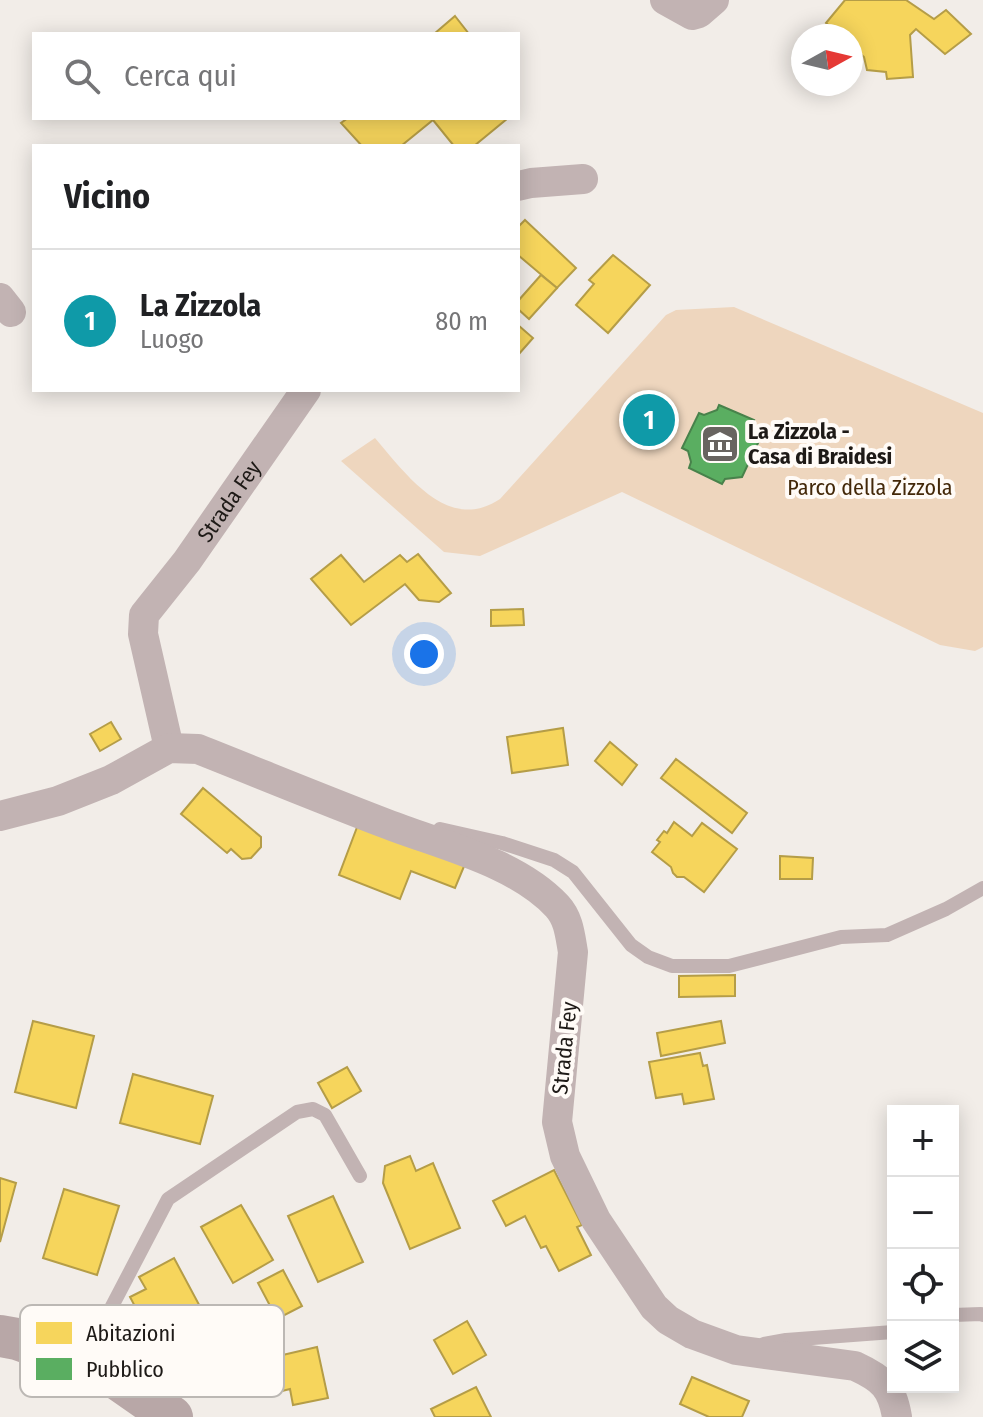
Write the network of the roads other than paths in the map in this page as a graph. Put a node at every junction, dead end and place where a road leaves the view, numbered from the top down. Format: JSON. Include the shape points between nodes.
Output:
{"nodes":[{"id":1,"x":665,"y":0,"type":"edge"},
{"id":2,"x":714,"y":0,"type":"edge"},
{"id":3,"x":583,"y":179,"type":"dead end"},
{"id":4,"x":520,"y":186,"type":"edge"},
{"id":5,"x":305,"y":392,"type":"edge"},
{"id":6,"x":169,"y":748,"type":"junction"},
{"id":7,"x":0,"y":816,"type":"edge"},
{"id":8,"x":389,"y":825,"type":"junction"},
{"id":9,"x":983,"y":888,"type":"edge"},
{"id":10,"x":360,"y":1176,"type":"dead end"},
{"id":11,"x":113,"y":1305,"type":"edge"},
{"id":12,"x":959,"y":1315,"type":"edge"},
{"id":13,"x":983,"y":1315,"type":"edge"},
{"id":14,"x":887,"y":1332,"type":"edge"},
{"id":15,"x":0,"y":1336,"type":"edge"},
{"id":16,"x":20,"y":1340,"type":"edge"},
{"id":17,"x":736,"y":1350,"type":"junction"},
{"id":18,"x":143,"y":1397,"type":"edge"},
{"id":19,"x":172,"y":1417,"type":"edge"},
{"id":20,"x":897,"y":1417,"type":"edge"}],
"edges":[{"from":1,"to":2,"type":"street","via":[[692,15]]},
{"from":3,"to":4,"type":"street"},
{"from":5,"to":6,"type":"street","name":"Strada Fey","via":[[144,615],[143,634]]},
{"from":6,"to":7,"type":"street","via":[[111,780]]},
{"from":6,"to":8,"type":"street","name":"Strada Fey","via":[[198,749]]},
{"from":8,"to":9,"type":"lane","via":[[413,823],[554,860],[573,872],[631,945],[672,966],[729,966],[841,937],[887,935]]},
{"from":8,"to":17,"type":"street","name":"Strada Fey","via":[[500,866],[559,908],[573,952],[557,1122],[565,1156],[596,1220],[654,1307],[692,1334]]},
{"from":10,"to":11,"type":"lane","via":[[325,1115],[313,1109],[297,1112],[168,1199]]},
{"from":12,"to":13,"type":"lane"},
{"from":14,"to":17,"type":"lane","via":[[786,1340]]},
{"from":15,"to":16,"type":"main road"},
{"from":17,"to":20,"type":"street","name":"Strada Fey","via":[[855,1366],[886,1385]]},
{"from":18,"to":19,"type":"main road"}]}
